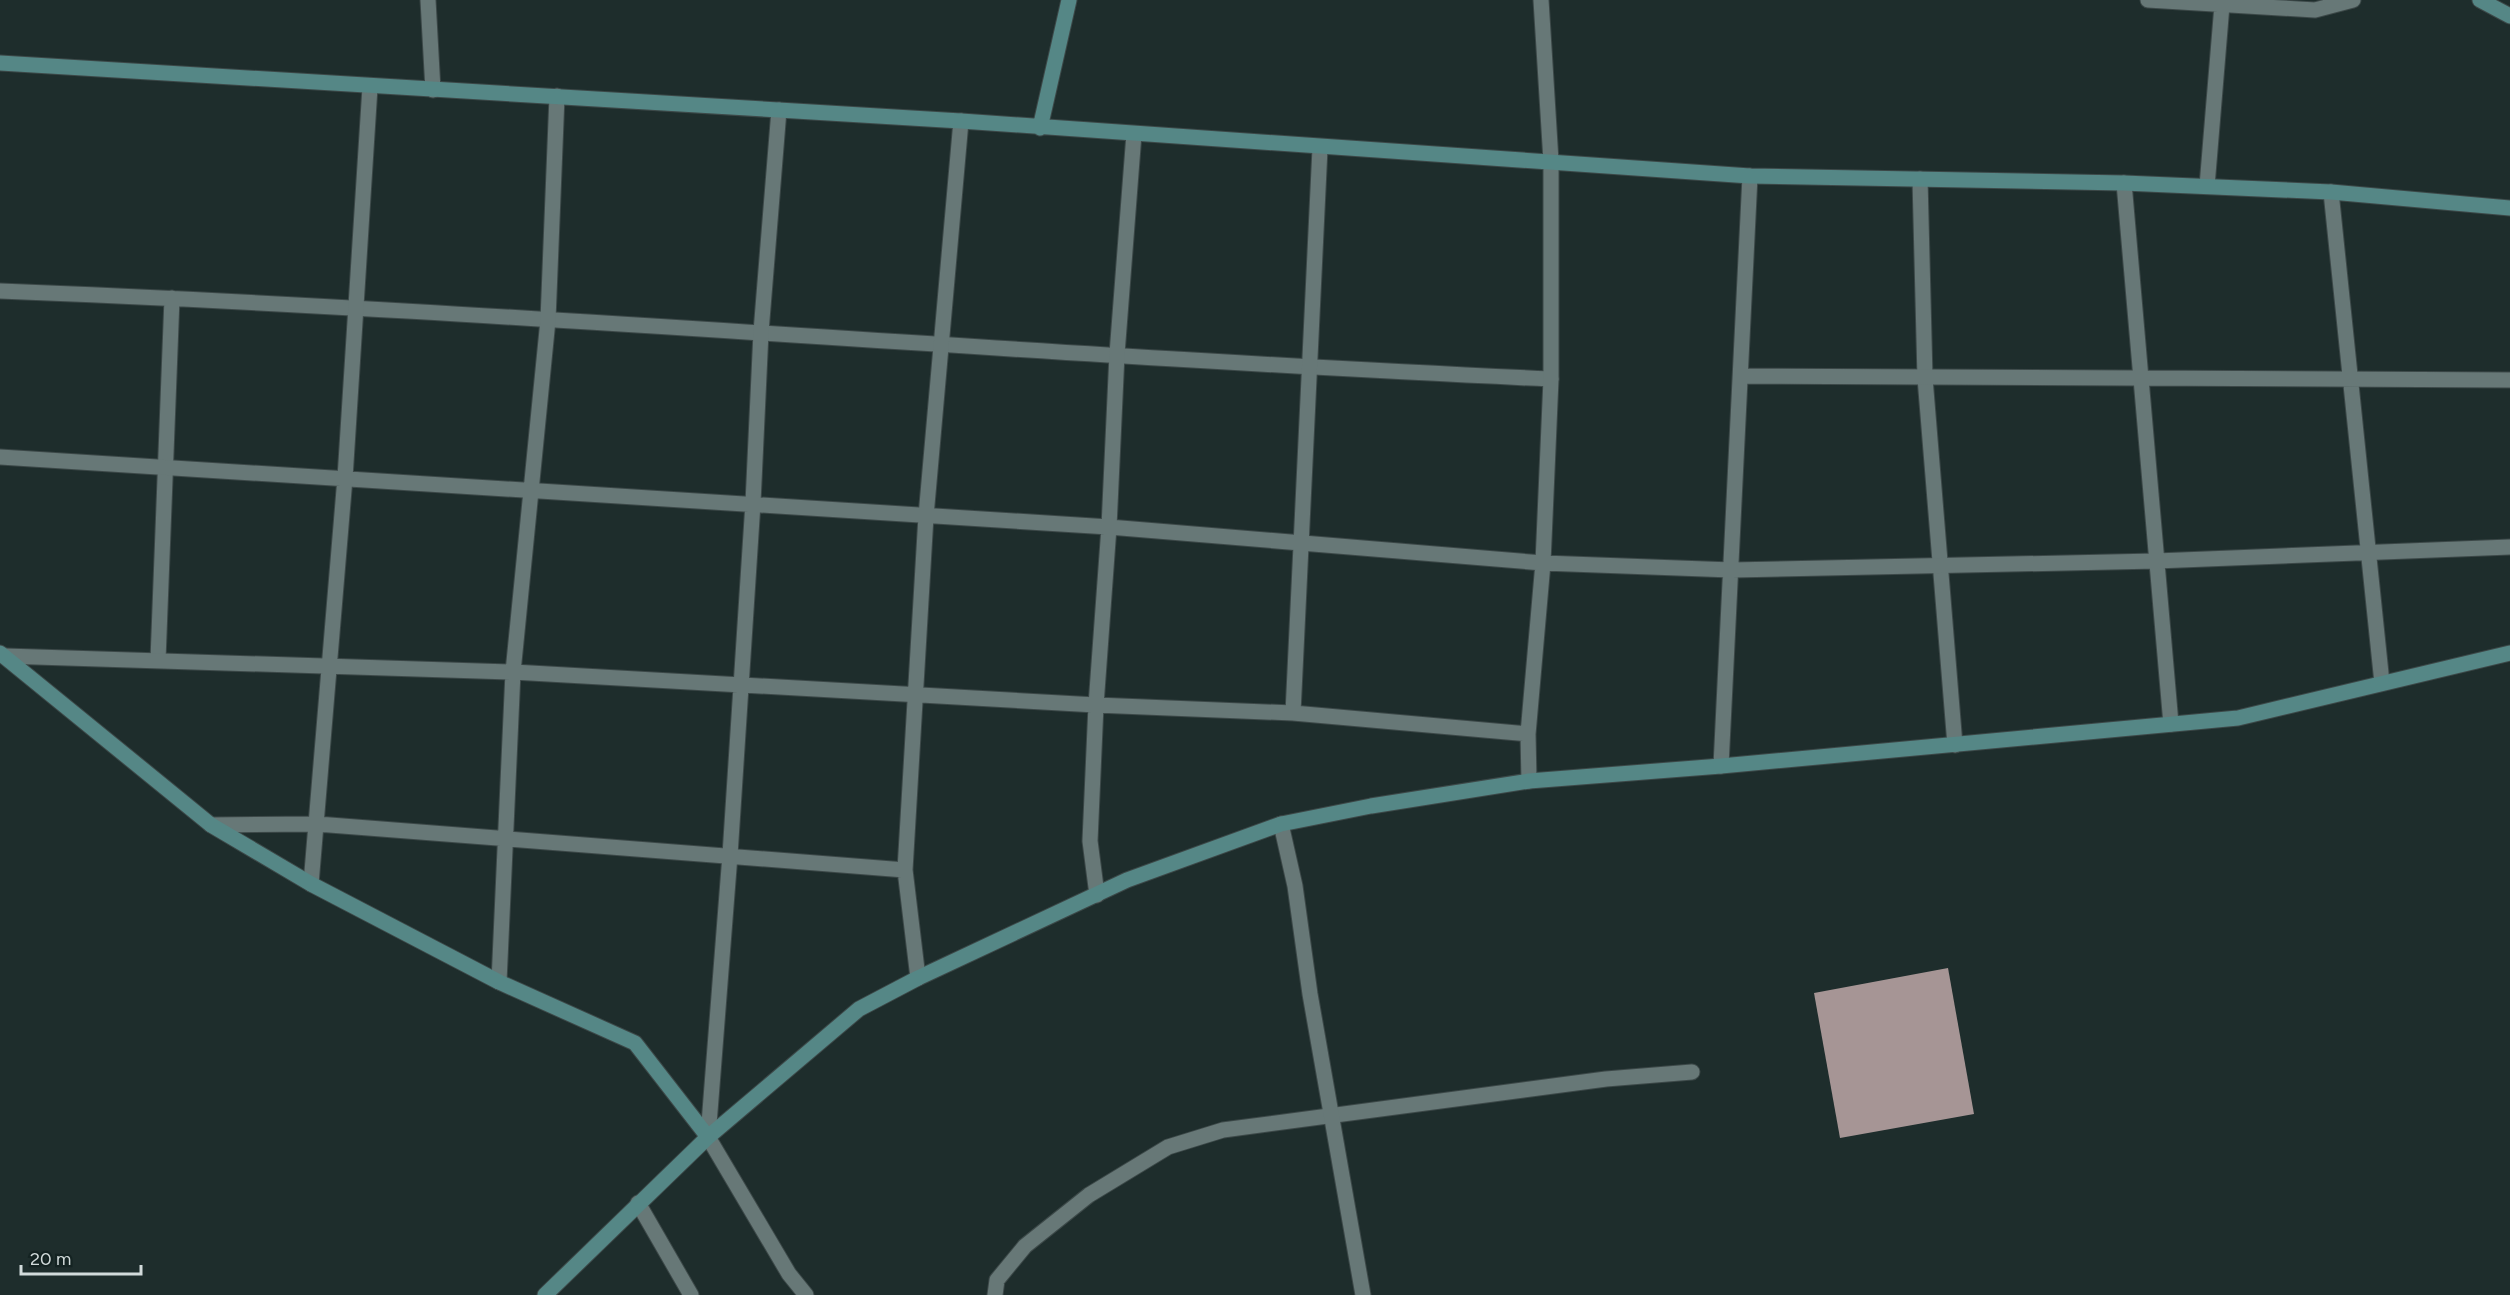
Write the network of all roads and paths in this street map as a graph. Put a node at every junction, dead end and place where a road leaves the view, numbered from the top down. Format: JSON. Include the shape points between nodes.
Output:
{"nodes":[{"id":1,"x":428,"y":0,"type":"edge"},
{"id":2,"x":1069,"y":0,"type":"edge"},
{"id":3,"x":1541,"y":0,"type":"edge"},
{"id":4,"x":2148,"y":0,"type":"edge"},
{"id":5,"x":2353,"y":0,"type":"edge"},
{"id":6,"x":2480,"y":0,"type":"edge"},
{"id":7,"x":2222,"y":5,"type":"junction"},
{"id":8,"x":2510,"y":15,"type":"edge"},
{"id":9,"x":0,"y":63,"type":"edge"},
{"id":10,"x":370,"y":87,"type":"junction"},
{"id":11,"x":433,"y":90,"type":"junction"},
{"id":12,"x":557,"y":96,"type":"junction"},
{"id":13,"x":778,"y":110,"type":"junction"},
{"id":14,"x":961,"y":122,"type":"junction"},
{"id":15,"x":1040,"y":128,"type":"junction"},
{"id":16,"x":1134,"y":134,"type":"junction"},
{"id":17,"x":1320,"y":148,"type":"junction"},
{"id":18,"x":1551,"y":160,"type":"junction"},
{"id":19,"x":1750,"y":176,"type":"junction"},
{"id":20,"x":1920,"y":179,"type":"junction"},
{"id":21,"x":2124,"y":183,"type":"junction"},
{"id":22,"x":2207,"y":186,"type":"junction"},
{"id":23,"x":2331,"y":192,"type":"junction"},
{"id":24,"x":2510,"y":208,"type":"edge"},
{"id":25,"x":0,"y":291,"type":"edge"},
{"id":26,"x":172,"y":298,"type":"junction"},
{"id":27,"x":356,"y":308,"type":"junction"},
{"id":28,"x":548,"y":320,"type":"junction"},
{"id":29,"x":761,"y":332,"type":"junction"},
{"id":30,"x":942,"y":343,"type":"junction"},
{"id":31,"x":1117,"y":354,"type":"junction"},
{"id":32,"x":1310,"y":368,"type":"junction"},
{"id":33,"x":1741,"y":376,"type":"junction"},
{"id":34,"x":1925,"y":378,"type":"junction"},
{"id":35,"x":1551,"y":379,"type":"junction"},
{"id":36,"x":2140,"y":379,"type":"junction"},
{"id":37,"x":2510,"y":380,"type":"edge"},
{"id":38,"x":2351,"y":381,"type":"junction"},
{"id":39,"x":0,"y":457,"type":"edge"},
{"id":40,"x":167,"y":467,"type":"junction"},
{"id":41,"x":345,"y":478,"type":"junction"},
{"id":42,"x":531,"y":490,"type":"junction"},
{"id":43,"x":753,"y":504,"type":"junction"},
{"id":44,"x":926,"y":516,"type":"junction"},
{"id":45,"x":1109,"y":527,"type":"junction"},
{"id":46,"x":1301,"y":544,"type":"junction"},
{"id":47,"x":2510,"y":547,"type":"edge"},
{"id":48,"x":2368,"y":552,"type":"junction"},
{"id":49,"x":2156,"y":561,"type":"junction"},
{"id":50,"x":1543,"y":563,"type":"junction"},
{"id":51,"x":1939,"y":565,"type":"junction"},
{"id":52,"x":1732,"y":570,"type":"junction"},
{"id":53,"x":2510,"y":653,"type":"edge"},
{"id":54,"x":2,"y":655,"type":"edge"},
{"id":55,"x":158,"y":660,"type":"junction"},
{"id":56,"x":331,"y":664,"type":"junction"},
{"id":57,"x":513,"y":672,"type":"junction"},
{"id":58,"x":2382,"y":683,"type":"junction"},
{"id":59,"x":742,"y":685,"type":"junction"},
{"id":60,"x":915,"y":694,"type":"junction"},
{"id":61,"x":1096,"y":705,"type":"junction"},
{"id":62,"x":1293,"y":713,"type":"junction"},
{"id":63,"x":2171,"y":724,"type":"junction"},
{"id":64,"x":1528,"y":735,"type":"junction"},
{"id":65,"x":1955,"y":745,"type":"junction"},
{"id":66,"x":1721,"y":766,"type":"junction"},
{"id":67,"x":1529,"y":781,"type":"junction"},
{"id":68,"x":317,"y":824,"type":"junction"},
{"id":69,"x":1281,"y":824,"type":"junction"},
{"id":70,"x":210,"y":825,"type":"junction"},
{"id":71,"x":505,"y":837,"type":"junction"},
{"id":72,"x":730,"y":855,"type":"junction"},
{"id":73,"x":905,"y":870,"type":"junction"},
{"id":74,"x":310,"y":884,"type":"junction"},
{"id":75,"x":1097,"y":895,"type":"junction"},
{"id":76,"x":918,"y":978,"type":"junction"},
{"id":77,"x":499,"y":982,"type":"junction"},
{"id":78,"x":1692,"y":1072,"type":"dead end"},
{"id":79,"x":1331,"y":1117,"type":"junction"},
{"id":80,"x":708,"y":1137,"type":"junction"},
{"id":81,"x":638,"y":1203,"type":"junction"},
{"id":82,"x":545,"y":1295,"type":"edge"},
{"id":83,"x":691,"y":1295,"type":"edge"},
{"id":84,"x":806,"y":1295,"type":"edge"},
{"id":85,"x":995,"y":1295,"type":"edge"},
{"id":86,"x":1363,"y":1295,"type":"edge"}],
"edges":[{"from":1,"to":11,"type":"street"},
{"from":2,"to":15,"type":"street"},
{"from":3,"to":18,"type":"street"},
{"from":4,"to":7,"type":"street"},
{"from":5,"to":7,"type":"street","via":[[2315,10]]},
{"from":6,"to":8,"type":"street"},
{"from":7,"to":22,"type":"street"},
{"from":9,"to":10,"type":"street"},
{"from":10,"to":11,"type":"street"},
{"from":10,"to":27,"type":"street"},
{"from":11,"to":12,"type":"street"},
{"from":12,"to":13,"type":"street"},
{"from":12,"to":28,"type":"street"},
{"from":13,"to":14,"type":"street"},
{"from":13,"to":29,"type":"street"},
{"from":14,"to":15,"type":"street"},
{"from":14,"to":30,"type":"street"},
{"from":15,"to":16,"type":"street"},
{"from":16,"to":17,"type":"street"},
{"from":16,"to":31,"type":"street"},
{"from":17,"to":18,"type":"street"},
{"from":17,"to":32,"type":"street"},
{"from":18,"to":19,"type":"street"},
{"from":18,"to":35,"type":"street"},
{"from":19,"to":20,"type":"street"},
{"from":19,"to":33,"type":"street"},
{"from":20,"to":21,"type":"street"},
{"from":20,"to":34,"type":"street"},
{"from":21,"to":22,"type":"street"},
{"from":21,"to":36,"type":"street"},
{"from":22,"to":23,"type":"street"},
{"from":23,"to":24,"type":"street"},
{"from":23,"to":38,"type":"street"},
{"from":25,"to":26,"type":"street"},
{"from":26,"to":27,"type":"street"},
{"from":26,"to":40,"type":"street"},
{"from":27,"to":28,"type":"street"},
{"from":27,"to":41,"type":"street"},
{"from":28,"to":29,"type":"street"},
{"from":28,"to":42,"type":"street"},
{"from":29,"to":30,"type":"street"},
{"from":29,"to":43,"type":"street"},
{"from":30,"to":31,"type":"street"},
{"from":30,"to":44,"type":"street"},
{"from":31,"to":32,"type":"street"},
{"from":31,"to":45,"type":"street"},
{"from":32,"to":35,"type":"street"},
{"from":32,"to":46,"type":"street"},
{"from":33,"to":34,"type":"street"},
{"from":33,"to":52,"type":"street"},
{"from":34,"to":36,"type":"street"},
{"from":34,"to":51,"type":"street"},
{"from":35,"to":50,"type":"street"},
{"from":36,"to":38,"type":"street"},
{"from":36,"to":49,"type":"street"},
{"from":37,"to":38,"type":"street"},
{"from":38,"to":48,"type":"street"},
{"from":39,"to":40,"type":"street"},
{"from":40,"to":41,"type":"street"},
{"from":40,"to":55,"type":"street"},
{"from":41,"to":42,"type":"street"},
{"from":41,"to":56,"type":"street"},
{"from":42,"to":43,"type":"street"},
{"from":42,"to":57,"type":"street"},
{"from":43,"to":44,"type":"street"},
{"from":43,"to":59,"type":"street"},
{"from":44,"to":45,"type":"street"},
{"from":44,"to":60,"type":"street"},
{"from":45,"to":46,"type":"street"},
{"from":45,"to":61,"type":"street"},
{"from":46,"to":50,"type":"street"},
{"from":46,"to":62,"type":"street"},
{"from":47,"to":48,"type":"street"},
{"from":48,"to":49,"type":"street"},
{"from":48,"to":58,"type":"street"},
{"from":49,"to":51,"type":"street"},
{"from":49,"to":63,"type":"street"},
{"from":50,"to":52,"type":"street"},
{"from":50,"to":64,"type":"street"},
{"from":51,"to":52,"type":"street"},
{"from":51,"to":65,"type":"street"},
{"from":52,"to":66,"type":"street"},
{"from":53,"to":58,"type":"street"},
{"from":54,"to":55,"type":"street"},
{"from":54,"to":70,"type":"street"},
{"from":55,"to":56,"type":"street"},
{"from":56,"to":57,"type":"street"},
{"from":56,"to":68,"type":"street"},
{"from":57,"to":59,"type":"street"},
{"from":57,"to":71,"type":"street"},
{"from":58,"to":63,"type":"street","via":[[2238,717]]},
{"from":59,"to":60,"type":"street"},
{"from":59,"to":72,"type":"street"},
{"from":60,"to":61,"type":"street"},
{"from":60,"to":73,"type":"street"},
{"from":61,"to":62,"type":"street"},
{"from":61,"to":75,"type":"street","via":[[1090,841]]},
{"from":62,"to":64,"type":"street"},
{"from":63,"to":65,"type":"street"},
{"from":64,"to":67,"type":"street"},
{"from":65,"to":66,"type":"street"},
{"from":66,"to":67,"type":"street"},
{"from":67,"to":69,"type":"street"},
{"from":68,"to":70,"type":"street"},
{"from":68,"to":71,"type":"street"},
{"from":68,"to":74,"type":"street"},
{"from":69,"to":75,"type":"street","via":[[1127,880]]},
{"from":69,"to":79,"type":"street","via":[[1295,886]]},
{"from":70,"to":74,"type":"street"},
{"from":71,"to":72,"type":"street"},
{"from":71,"to":77,"type":"street"},
{"from":72,"to":73,"type":"street"},
{"from":72,"to":80,"type":"street"},
{"from":73,"to":76,"type":"street"},
{"from":74,"to":77,"type":"street"},
{"from":75,"to":76,"type":"street"},
{"from":76,"to":80,"type":"street","via":[[859,1009]]},
{"from":77,"to":80,"type":"street","via":[[635,1043]]},
{"from":78,"to":79,"type":"street","via":[[1606,1079]]},
{"from":79,"to":85,"type":"street","via":[[1223,1130],[1168,1147],[1089,1195],[1025,1246],[998,1280]]},
{"from":79,"to":86,"type":"street"},
{"from":80,"to":81,"type":"street"},
{"from":80,"to":84,"type":"street","via":[[789,1274]]},
{"from":81,"to":82,"type":"street"},
{"from":81,"to":83,"type":"street"}]}
